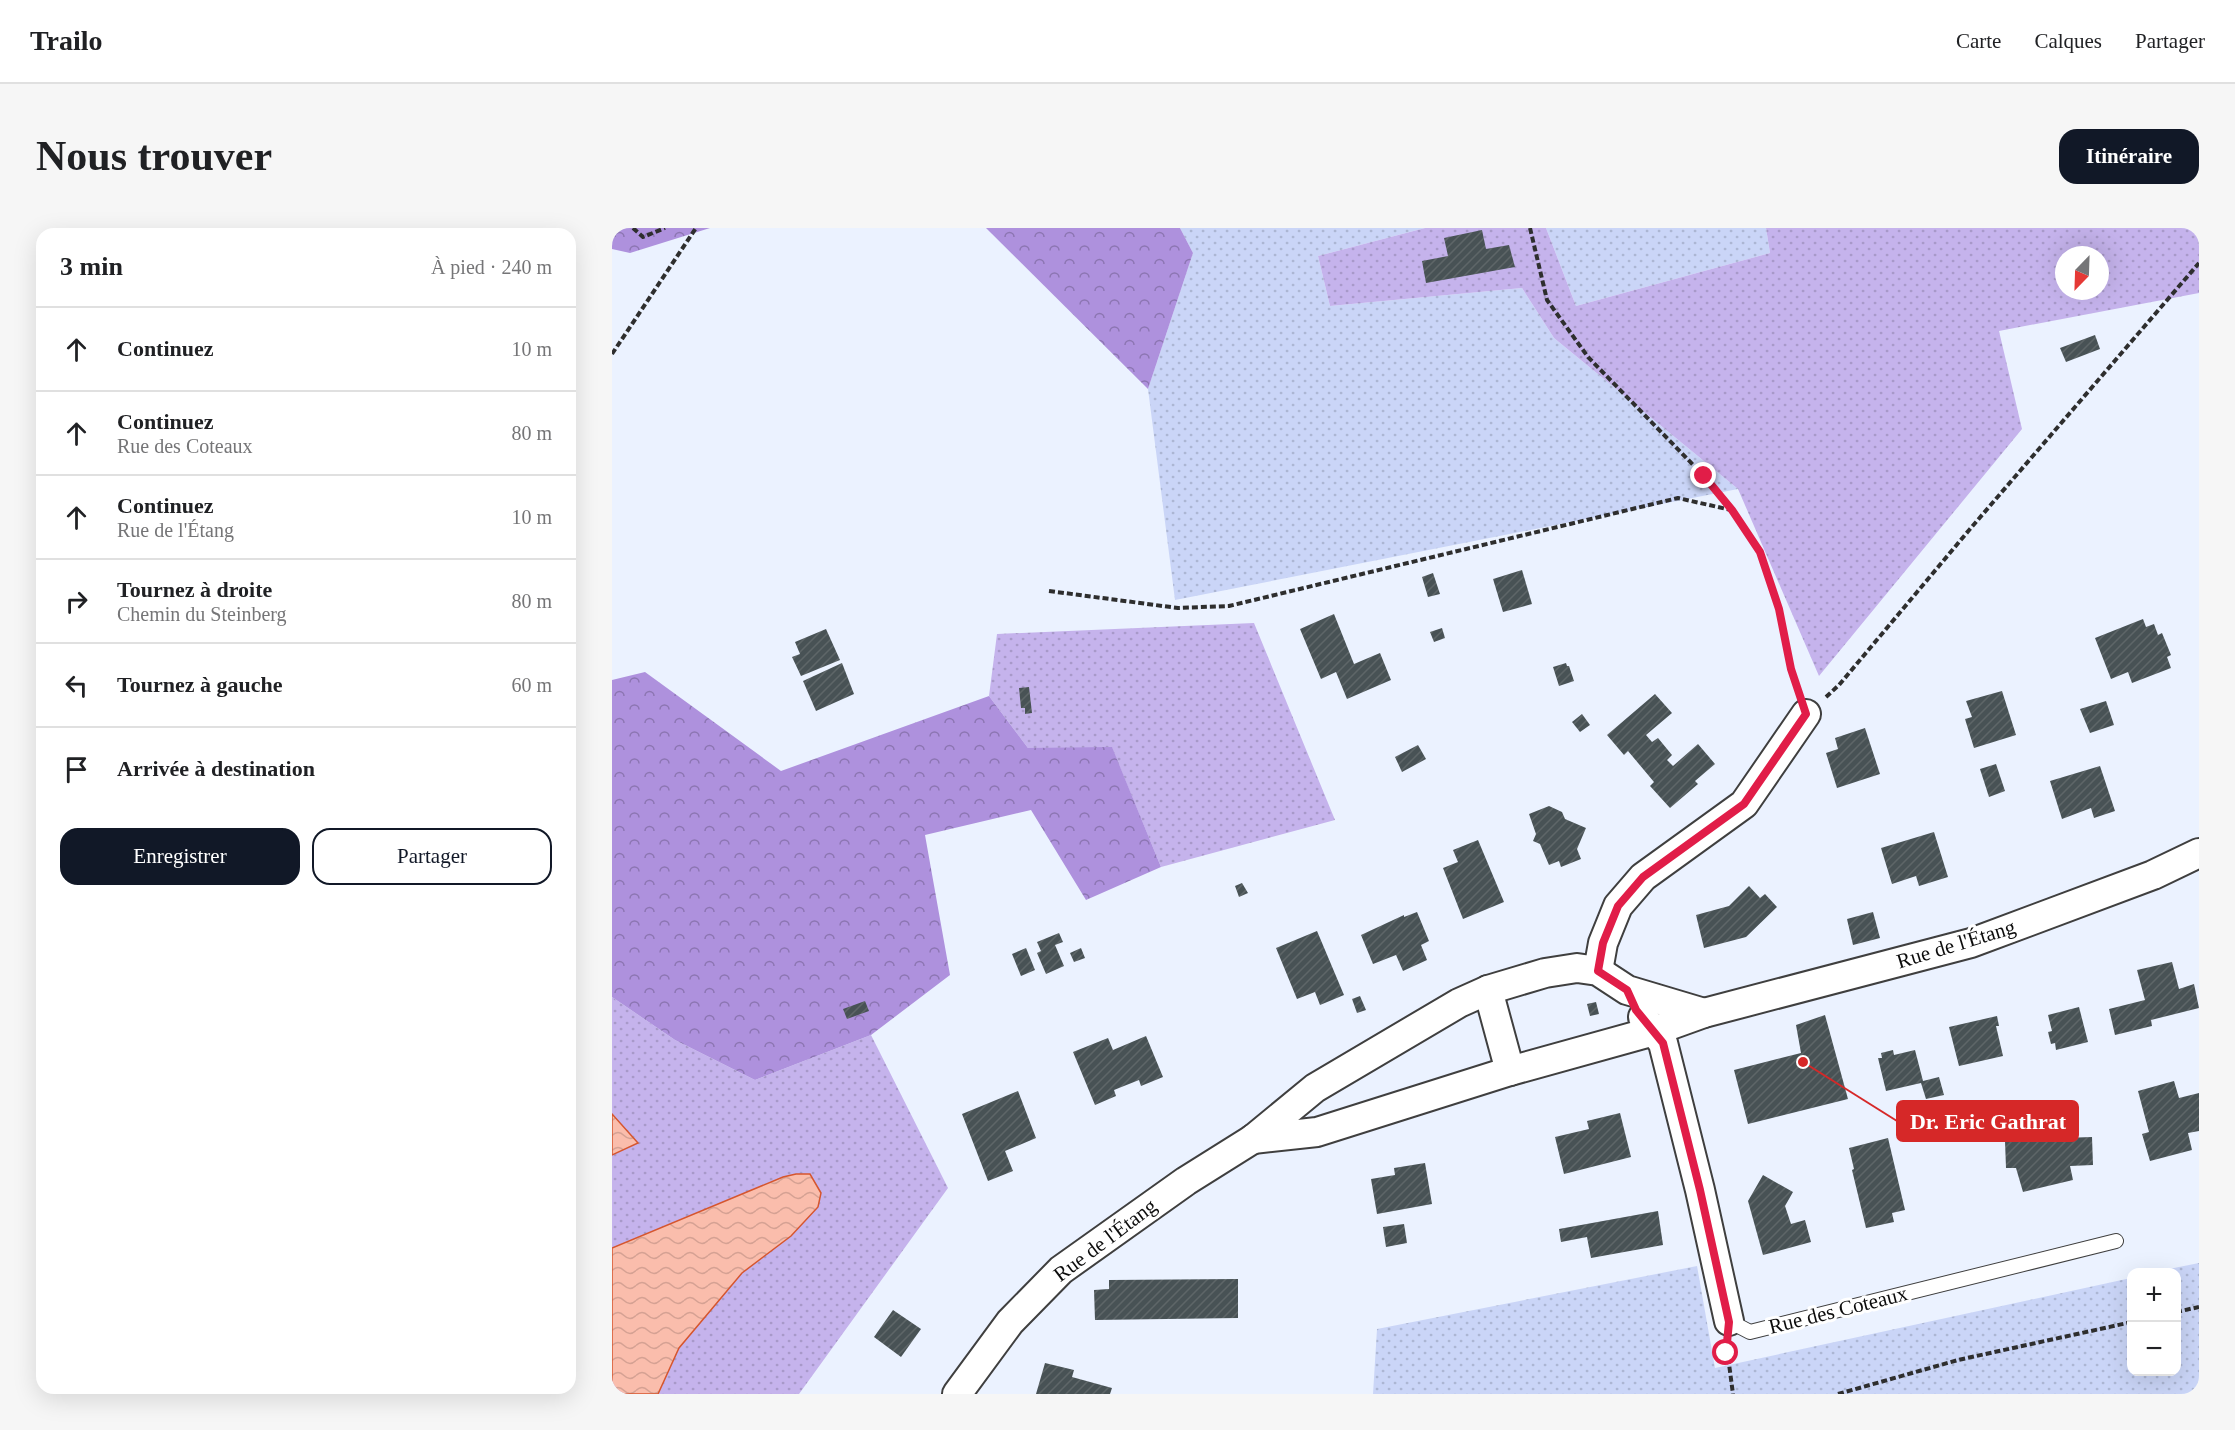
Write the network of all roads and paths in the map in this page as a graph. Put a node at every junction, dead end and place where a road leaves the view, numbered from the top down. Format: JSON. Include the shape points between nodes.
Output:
{"nodes":[{"id":1,"x":633,"y":228,"type":"edge"},
{"id":2,"x":665,"y":228,"type":"edge"},
{"id":3,"x":696,"y":228,"type":"edge"},
{"id":4,"x":1530,"y":228,"type":"edge"},
{"id":5,"x":2199,"y":263,"type":"edge"},
{"id":6,"x":612,"y":354,"type":"edge"},
{"id":7,"x":1732,"y":510,"type":"junction"},
{"id":8,"x":1049,"y":591,"type":"dead end"},
{"id":9,"x":1806,"y":714,"type":"junction"},
{"id":10,"x":2199,"y":853,"type":"edge"},
{"id":11,"x":1598,"y":971,"type":"junction"},
{"id":12,"x":1488,"y":990,"type":"junction"},
{"id":13,"x":1627,"y":990,"type":"junction"},
{"id":14,"x":1704,"y":1013,"type":"junction"},
{"id":15,"x":1654,"y":1031,"type":"junction"},
{"id":16,"x":1510,"y":1071,"type":"junction"},
{"id":17,"x":1253,"y":1139,"type":"junction"},
{"id":18,"x":2115,"y":1241,"type":"dead end"},
{"id":19,"x":2199,"y":1307,"type":"edge"},
{"id":20,"x":2181,"y":1311,"type":"edge"},
{"id":21,"x":1729,"y":1322,"type":"junction"},
{"id":22,"x":2127,"y":1323,"type":"edge"},
{"id":23,"x":957,"y":1394,"type":"edge"},
{"id":24,"x":1733,"y":1394,"type":"edge"},
{"id":25,"x":1838,"y":1394,"type":"edge"}],
"edges":[{"from":1,"to":2,"type":"path","via":[[643,237]]},
{"from":3,"to":6,"type":"path"},
{"from":4,"to":7,"type":"path","via":[[1547,300],[1588,357]]},
{"from":5,"to":9,"type":"path","via":[[1839,685]]},
{"from":7,"to":8,"type":"path","via":[[1678,498],[1229,606],[1178,608]]},
{"from":7,"to":9,"type":"path","via":[[1760,552]]},
{"from":9,"to":11,"type":"street","via":[[1744,804],[1643,877],[1618,906],[1603,943]]},
{"from":10,"to":14,"type":"street","name":"Rue de l'Étang","via":[[2153,875],[1971,943]]},
{"from":11,"to":12,"type":"street","name":"Rue de l'Étang","via":[[1577,968],[1545,973]]},
{"from":11,"to":13,"type":"street"},
{"from":12,"to":16,"type":"street"},
{"from":12,"to":17,"type":"street","name":"Rue de l'Étang","via":[[1314,1088]]},
{"from":13,"to":14,"type":"street"},
{"from":13,"to":15,"type":"street","via":[[1636,1010]]},
{"from":14,"to":15,"type":"street","name":"Rue de l'Étang"},
{"from":15,"to":16,"type":"street","name":"Rue de l'Étang"},
{"from":15,"to":21,"type":"street","via":[[1663,1043]]},
{"from":16,"to":17,"type":"street","name":"Rue de l'Étang","via":[[1317,1132]]},
{"from":17,"to":23,"type":"street","name":"Rue de l'Étang","via":[[1186,1181],[1061,1270],[1010,1323]]},
{"from":18,"to":21,"type":"lane","name":"Rue des Coteaux","via":[[1750,1332]]},
{"from":19,"to":20,"type":"path"},
{"from":21,"to":24,"type":"path","via":[[1726,1353]]},
{"from":22,"to":25,"type":"path","via":[[1958,1360]]}]}
